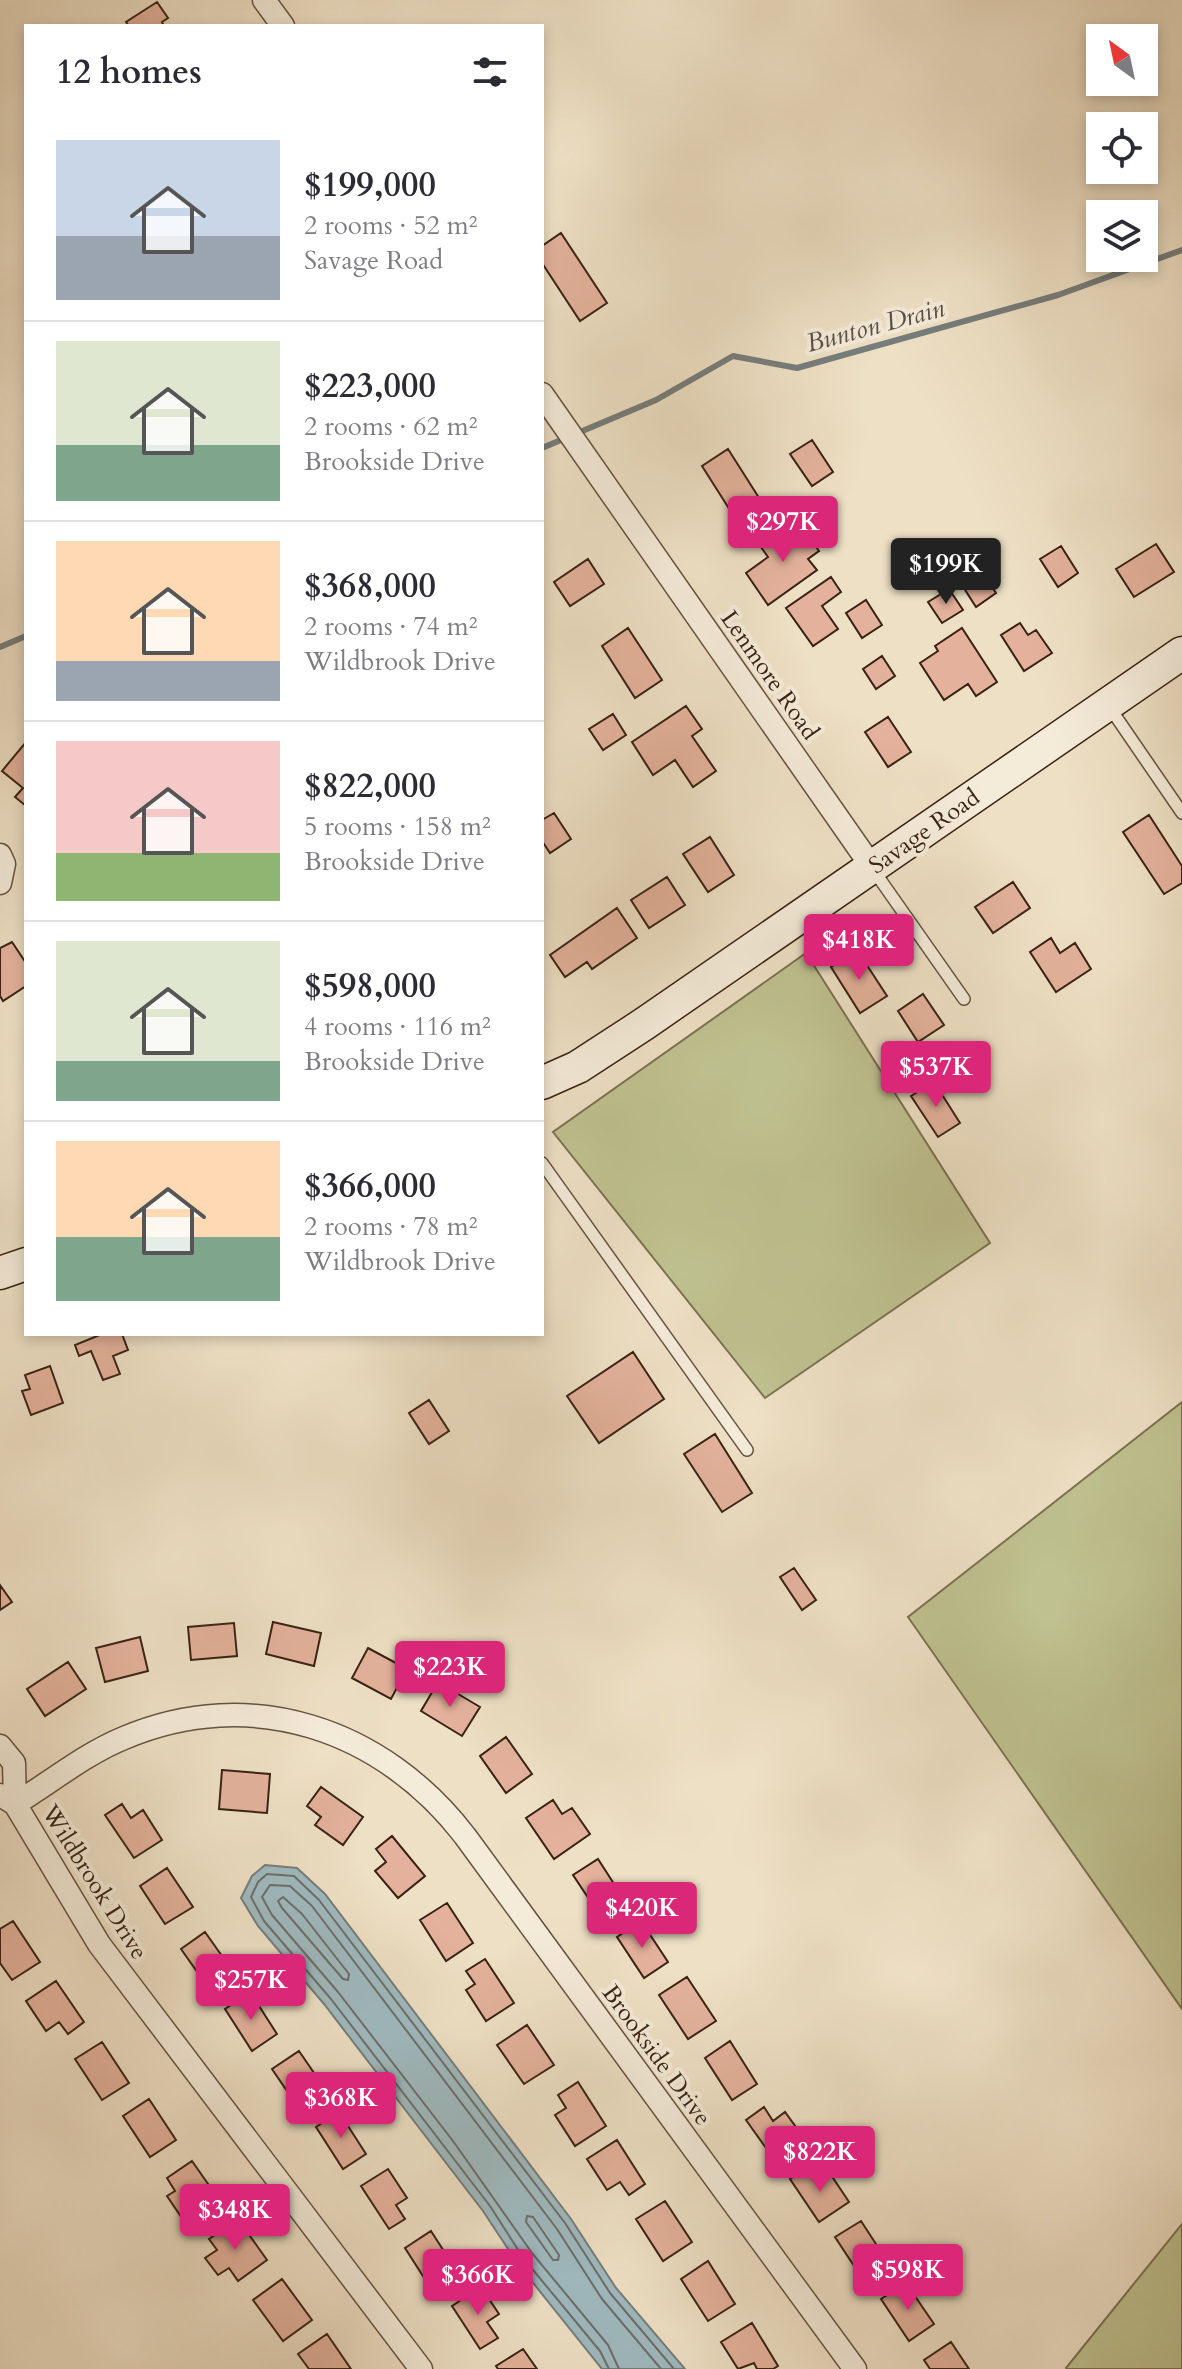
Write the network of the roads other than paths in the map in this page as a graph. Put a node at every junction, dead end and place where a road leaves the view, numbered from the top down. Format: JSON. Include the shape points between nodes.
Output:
{"nodes":[{"id":1,"x":264,"y":0,"type":"edge"},
{"id":2,"x":282,"y":24,"type":"edge"},
{"id":3,"x":544,"y":397,"type":"edge"},
{"id":4,"x":1182,"y":653,"type":"edge"},
{"id":5,"x":1107,"y":704,"type":"junction"},
{"id":6,"x":1182,"y":813,"type":"edge"},
{"id":7,"x":0,"y":855,"type":"edge"},
{"id":8,"x":872,"y":867,"type":"junction"},
{"id":9,"x":0,"y":883,"type":"edge"},
{"id":10,"x":964,"y":999,"type":"dead end"},
{"id":11,"x":544,"y":1082,"type":"edge"},
{"id":12,"x":544,"y":1166,"type":"edge"},
{"id":13,"x":24,"y":1265,"type":"edge"},
{"id":14,"x":0,"y":1273,"type":"edge"},
{"id":15,"x":747,"y":1450,"type":"dead end"},
{"id":16,"x":0,"y":1746,"type":"edge"},
{"id":17,"x":8,"y":1800,"type":"edge"},
{"id":18,"x":421,"y":2369,"type":"edge"},
{"id":19,"x":855,"y":2369,"type":"edge"}],
"edges":[{"from":1,"to":2,"type":"street"},
{"from":3,"to":8,"type":"street","name":"Lenmore Road"},
{"from":4,"to":5,"type":"street","name":"Savage Road"},
{"from":5,"to":6,"type":"lane"},
{"from":5,"to":8,"type":"street","name":"Savage Road"},
{"from":7,"to":9,"type":"street"},
{"from":8,"to":10,"type":"lane"},
{"from":8,"to":11,"type":"street","name":"Savage Road","via":[[644,1024],[578,1067]]},
{"from":12,"to":15,"type":"lane"},
{"from":13,"to":14,"type":"street"},
{"from":16,"to":17,"type":"street","name":"Wildbrook Drive","via":[[14,1763]]},
{"from":17,"to":18,"type":"street","name":"Wildbrook Drive","via":[[99,1944]]},
{"from":17,"to":19,"type":"street","name":"Brookside Drive","via":[[123,1738],[217,1715],[276,1718],[315,1727],[392,1764],[436,1800],[465,1836]]}]}
